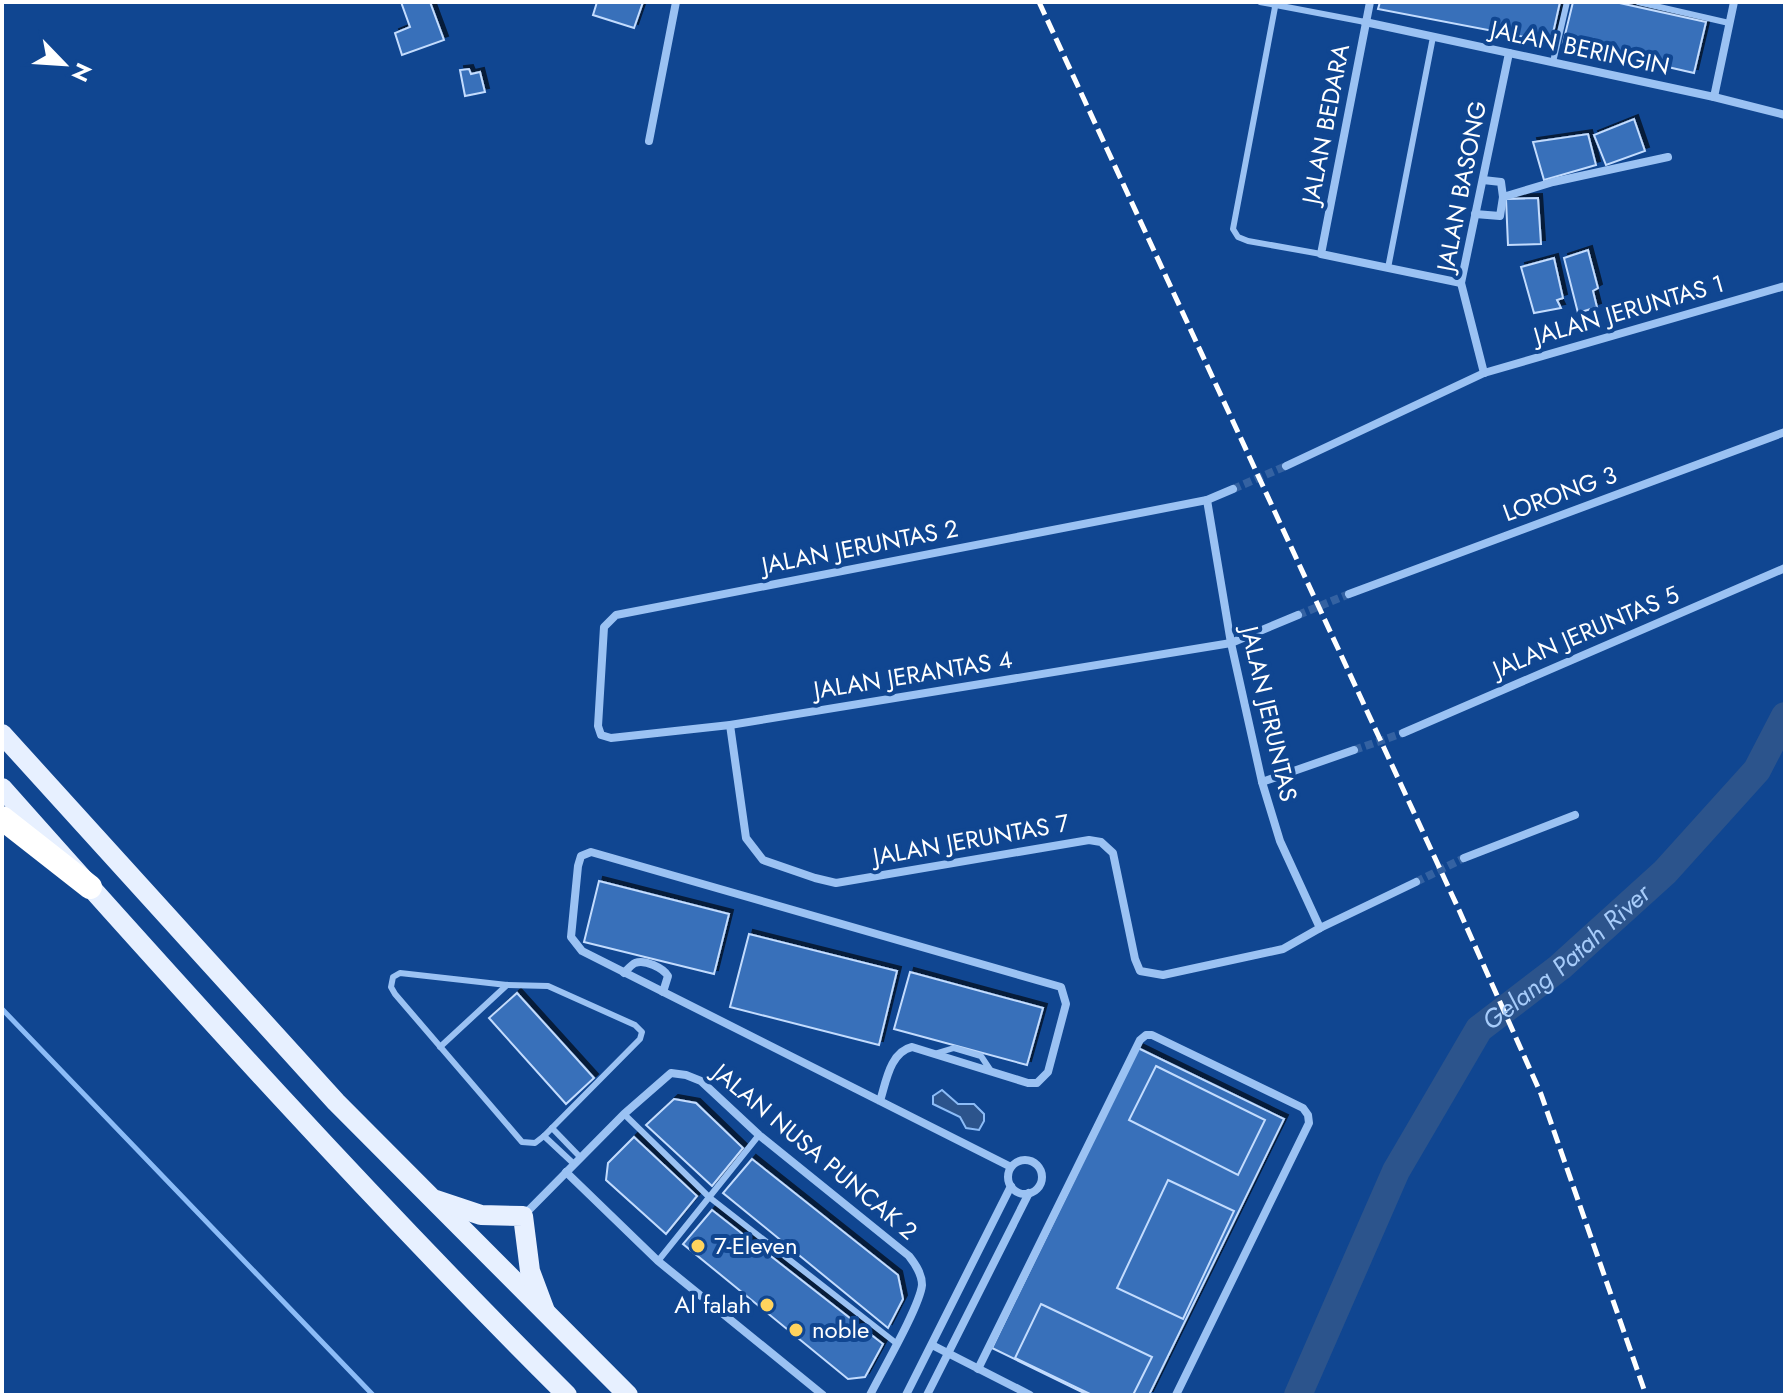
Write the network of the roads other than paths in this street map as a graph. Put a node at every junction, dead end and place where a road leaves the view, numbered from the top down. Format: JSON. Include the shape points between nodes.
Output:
{"nodes":[{"id":1,"x":676,"y":2,"type":"edge"},
{"id":2,"x":1260,"y":2,"type":"edge"},
{"id":3,"x":1370,"y":2,"type":"edge"},
{"id":4,"x":1567,"y":2,"type":"edge"},
{"id":5,"x":1638,"y":2,"type":"edge"},
{"id":6,"x":1734,"y":2,"type":"edge"},
{"id":7,"x":1276,"y":4,"type":"edge"},
{"id":8,"x":1365,"y":22,"type":"junction"},
{"id":9,"x":1729,"y":23,"type":"junction"},
{"id":10,"x":1433,"y":37,"type":"junction"},
{"id":11,"x":1509,"y":53,"type":"junction"},
{"id":12,"x":1553,"y":62,"type":"junction"},
{"id":13,"x":1714,"y":97,"type":"junction"},
{"id":14,"x":1785,"y":115,"type":"edge"},
{"id":15,"x":649,"y":141,"type":"dead end"},
{"id":16,"x":1668,"y":157,"type":"dead end"},
{"id":17,"x":1483,"y":180,"type":"junction"},
{"id":18,"x":1503,"y":197,"type":"junction"},
{"id":19,"x":1475,"y":214,"type":"junction"},
{"id":20,"x":1321,"y":254,"type":"junction"},
{"id":21,"x":1388,"y":268,"type":"junction"},
{"id":22,"x":1461,"y":283,"type":"junction"},
{"id":23,"x":1785,"y":286,"type":"edge"},
{"id":24,"x":1484,"y":373,"type":"junction"},
{"id":25,"x":1785,"y":432,"type":"edge"},
{"id":26,"x":1286,"y":466,"type":"tunnel mouth"},
{"id":27,"x":1233,"y":489,"type":"tunnel mouth"},
{"id":28,"x":1207,"y":500,"type":"junction"},
{"id":29,"x":1785,"y":568,"type":"edge"},
{"id":30,"x":1349,"y":594,"type":"tunnel mouth"},
{"id":31,"x":1298,"y":615,"type":"tunnel mouth"},
{"id":32,"x":1231,"y":643,"type":"junction"},
{"id":33,"x":2,"y":725,"type":"edge"},
{"id":34,"x":730,"y":725,"type":"junction"},
{"id":35,"x":1403,"y":733,"type":"tunnel mouth"},
{"id":36,"x":2,"y":734,"type":"edge"},
{"id":37,"x":601,"y":735,"type":"joint"},
{"id":38,"x":1354,"y":750,"type":"tunnel mouth"},
{"id":39,"x":1262,"y":782,"type":"junction"},
{"id":40,"x":47,"y":785,"type":"junction"},
{"id":41,"x":2,"y":788,"type":"edge"},
{"id":42,"x":1575,"y":815,"type":"dead end"},
{"id":43,"x":2,"y":818,"type":"edge"},
{"id":44,"x":1464,"y":858,"type":"tunnel mouth"},
{"id":45,"x":1416,"y":882,"type":"tunnel mouth"},
{"id":46,"x":90,"y":887,"type":"junction"},
{"id":47,"x":1320,"y":928,"type":"junction"},
{"id":48,"x":624,"y":973,"type":"junction"},
{"id":49,"x":507,"y":985,"type":"junction"},
{"id":50,"x":663,"y":992,"type":"junction"},
{"id":51,"x":440,"y":1047,"type":"junction"},
{"id":52,"x":880,"y":1101,"type":"junction"},
{"id":53,"x":624,"y":1114,"type":"junction"},
{"id":54,"x":552,"y":1128,"type":"junction"},
{"id":55,"x":759,"y":1135,"type":"junction"},
{"id":56,"x":544,"y":1136,"type":"junction"},
{"id":57,"x":577,"y":1161,"type":"junction"},
{"id":58,"x":1011,"y":1167,"type":"junction"},
{"id":59,"x":566,"y":1172,"type":"junction"},
{"id":60,"x":1011,"y":1186,"type":"junction"},
{"id":61,"x":1029,"y":1193,"type":"junction"},
{"id":62,"x":709,"y":1197,"type":"junction"},
{"id":63,"x":431,"y":1198,"type":"junction"},
{"id":64,"x":523,"y":1216,"type":"junction"},
{"id":65,"x":658,"y":1261,"type":"junction"},
{"id":66,"x":548,"y":1318,"type":"junction"},
{"id":67,"x":896,"y":1343,"type":"junction"},
{"id":68,"x":932,"y":1345,"type":"junction"},
{"id":69,"x":948,"y":1353,"type":"junction"},
{"id":70,"x":978,"y":1369,"type":"junction"},
{"id":71,"x":567,"y":1395,"type":"edge"},
{"id":72,"x":628,"y":1395,"type":"edge"},
{"id":73,"x":823,"y":1395,"type":"edge"},
{"id":74,"x":870,"y":1395,"type":"edge"},
{"id":75,"x":906,"y":1395,"type":"edge"},
{"id":76,"x":927,"y":1395,"type":"edge"},
{"id":77,"x":1030,"y":1395,"type":"edge"},
{"id":78,"x":1176,"y":1395,"type":"edge"}],
"edges":[{"from":1,"to":15,"type":"street"},
{"from":2,"to":7,"type":"lane"},
{"from":3,"to":8,"type":"street","name":"JALAN BEDARA"},
{"from":4,"to":12,"type":"lane"},
{"from":5,"to":9,"type":"lane"},
{"from":6,"to":9,"type":"street"},
{"from":7,"to":8,"type":"lane"},
{"from":7,"to":20,"type":"lane","via":[[1233,229],[1248,241]]},
{"from":8,"to":10,"type":"street","name":"JALAN BERINGIN"},
{"from":8,"to":20,"type":"street","name":"JALAN BEDARA"},
{"from":9,"to":13,"type":"street"},
{"from":10,"to":11,"type":"street","name":"JALAN BERINGIN"},
{"from":10,"to":21,"type":"lane"},
{"from":11,"to":12,"type":"street","name":"JALAN BERINGIN"},
{"from":11,"to":17,"type":"street","name":"JALAN BASONG"},
{"from":12,"to":13,"type":"street","name":"JALAN BERINGIN"},
{"from":13,"to":14,"type":"street","name":"JALAN BERINGIN"},
{"from":16,"to":18,"type":"street"},
{"from":17,"to":18,"type":"street","via":[[1501,182]]},
{"from":17,"to":19,"type":"street","name":"JALAN BASONG"},
{"from":18,"to":19,"type":"street","via":[[1500,216]]},
{"from":19,"to":22,"type":"street","name":"JALAN BASONG"},
{"from":20,"to":21,"type":"street"},
{"from":21,"to":22,"type":"street"},
{"from":22,"to":24,"type":"street","name":"JALAN BASONG"},
{"from":23,"to":24,"type":"street","name":"JALAN JERUNTAS 1"},
{"from":24,"to":26,"type":"street"},
{"from":25,"to":30,"type":"street","name":"LORONG 3"},
{"from":27,"to":28,"type":"street","name":"JALAN JERUNTAS 2"},
{"from":28,"to":32,"type":"street","name":"JALAN JERUNTAS"},
{"from":28,"to":37,"type":"street","name":"JALAN JERUNTAS 2","via":[[616,615],[604,627]]},
{"from":29,"to":35,"type":"street","name":"JALAN JERUNTAS 5"},
{"from":31,"to":32,"type":"street"},
{"from":32,"to":34,"type":"street","name":"JALAN JERANTAS 4"},
{"from":32,"to":39,"type":"street","name":"JALAN JERUNTAS"},
{"from":33,"to":40,"type":"main road"},
{"from":34,"to":37,"type":"street","name":"JALAN JERANTAS 4"},
{"from":34,"to":47,"type":"street","name":"JALAN JERUNTAS 7","via":[[746,838],[763,860],[802,874],[836,883],[1089,840],[1113,853],[1140,971],[1163,975],[1283,949]]},
{"from":36,"to":40,"type":"main road"},
{"from":38,"to":39,"type":"street"},
{"from":39,"to":47,"type":"street","name":"JALAN JERUNTAS","via":[[1280,841]]},
{"from":40,"to":63,"type":"main road","via":[[336,1102]]},
{"from":41,"to":46,"type":"main road"},
{"from":42,"to":44,"type":"street"},
{"from":43,"to":46,"type":"highway"},
{"from":45,"to":47,"type":"street"},
{"from":46,"to":71,"type":"main road","via":[[448,1275]]},
{"from":48,"to":50,"type":"street"},
{"from":48,"to":50,"type":"street","via":[[640,961],[663,969],[668,976]]},
{"from":48,"to":52,"type":"street","via":[[582,951],[571,937],[578,866],[581,856],[591,852],[1061,987],[1066,1004],[1048,1072],[1037,1083],[912,1047],[896,1055]]},
{"from":49,"to":51,"type":"lane"},
{"from":49,"to":51,"type":"lane","via":[[406,973],[393,977],[395,994]]},
{"from":49,"to":54,"type":"lane","via":[[548,986],[642,1032]]},
{"from":50,"to":52,"type":"street"},
{"from":51,"to":56,"type":"lane","via":[[522,1142],[535,1143]]},
{"from":52,"to":58,"type":"street"},
{"from":53,"to":55,"type":"street","name":"JALAN NUSA PUNCAK 2","via":[[671,1073],[686,1075],[701,1081]]},
{"from":53,"to":57,"type":"street"},
{"from":53,"to":62,"type":"lane"},
{"from":54,"to":56,"type":"lane"},
{"from":54,"to":57,"type":"lane"},
{"from":55,"to":62,"type":"lane"},
{"from":55,"to":67,"type":"street","name":"JALAN NUSA PUNCAK 2","via":[[918,1267],[922,1285]]},
{"from":56,"to":57,"type":"lane"},
{"from":57,"to":59,"type":"street"},
{"from":58,"to":60,"type":"street"},
{"from":58,"to":61,"type":"street","via":[[1021,1160],[1037,1165],[1041,1181]]},
{"from":59,"to":64,"type":"street"},
{"from":59,"to":65,"type":"street"},
{"from":60,"to":61,"type":"street"},
{"from":60,"to":68,"type":"street"},
{"from":61,"to":69,"type":"street"},
{"from":62,"to":65,"type":"lane"},
{"from":62,"to":67,"type":"lane"},
{"from":63,"to":64,"type":"main road","via":[[481,1215]]},
{"from":63,"to":66,"type":"main road"},
{"from":64,"to":66,"type":"main road","via":[[530,1271]]},
{"from":65,"to":73,"type":"street"},
{"from":66,"to":72,"type":"main road"},
{"from":67,"to":74,"type":"street","name":"JALAN NUSA PUNCAK 2"},
{"from":68,"to":69,"type":"street"},
{"from":68,"to":75,"type":"street"},
{"from":69,"to":70,"type":"street"},
{"from":69,"to":76,"type":"street"},
{"from":70,"to":77,"type":"street"},
{"from":70,"to":78,"type":"street","via":[[1140,1040],[1152,1035],[1303,1108],[1309,1123]]}]}
